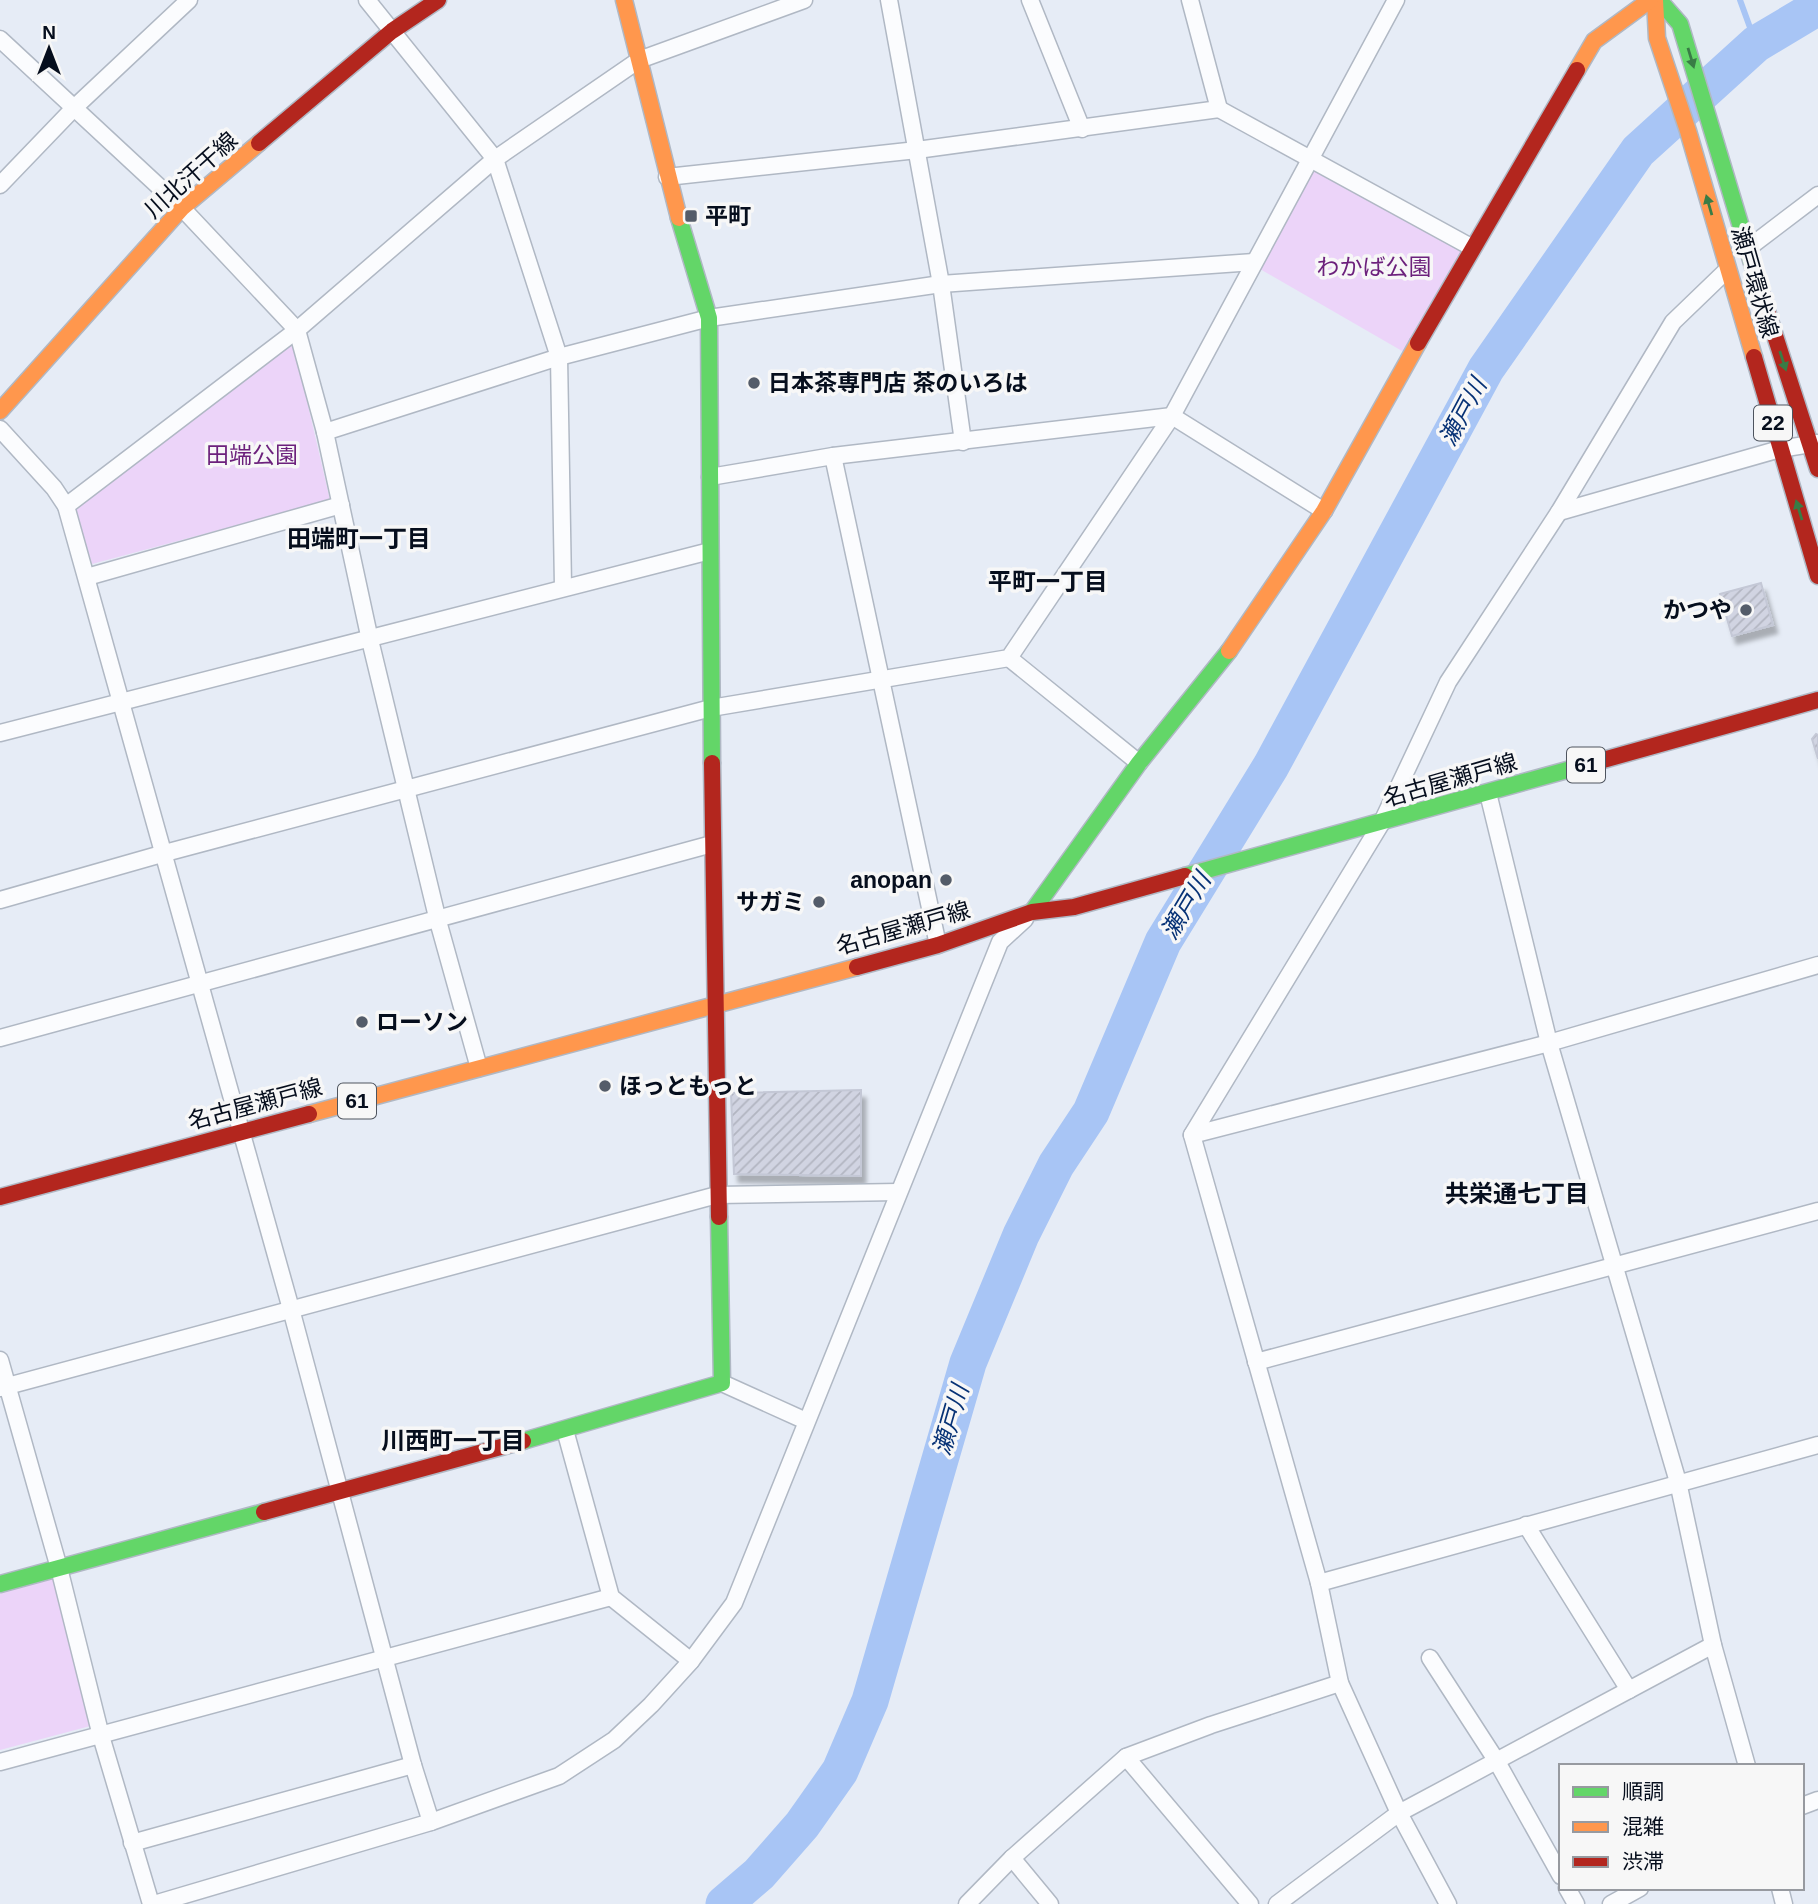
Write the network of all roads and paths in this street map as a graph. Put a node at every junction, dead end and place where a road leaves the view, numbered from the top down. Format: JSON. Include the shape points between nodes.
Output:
{"nodes":[{"id":1,"x":189,"y":0,"type":"edge"},
{"id":2,"x":367,"y":0,"type":"edge"},
{"id":3,"x":438,"y":0,"type":"edge"},
{"id":4,"x":624,"y":0,"type":"edge"},
{"id":5,"x":804,"y":0,"type":"edge"},
{"id":6,"x":889,"y":0,"type":"edge"},
{"id":7,"x":1030,"y":0,"type":"edge"},
{"id":8,"x":1190,"y":0,"type":"edge"},
{"id":9,"x":1396,"y":0,"type":"edge"},
{"id":10,"x":1650,"y":0,"type":"edge"},
{"id":11,"x":1657,"y":0,"type":"edge"},
{"id":12,"x":392,"y":31,"type":"junction"},
{"id":13,"x":0,"y":40,"type":"edge"},
{"id":14,"x":639,"y":60,"type":"junction"},
{"id":15,"x":75,"y":107,"type":"junction"},
{"id":16,"x":1219,"y":109,"type":"junction"},
{"id":17,"x":1082,"y":129,"type":"junction"},
{"id":18,"x":917,"y":150,"type":"junction"},
{"id":19,"x":495,"y":159,"type":"junction"},
{"id":20,"x":1311,"y":161,"type":"junction"},
{"id":21,"x":667,"y":177,"type":"junction"},
{"id":22,"x":0,"y":186,"type":"edge"},
{"id":23,"x":1818,"y":195,"type":"edge"},
{"id":24,"x":182,"y":208,"type":"junction"},
{"id":25,"x":1471,"y":247,"type":"junction"},
{"id":26,"x":1747,"y":249,"type":"junction"},
{"id":27,"x":1254,"y":262,"type":"junction"},
{"id":28,"x":1727,"y":270,"type":"junction"},
{"id":29,"x":941,"y":284,"type":"junction"},
{"id":30,"x":709,"y":318,"type":"junction"},
{"id":31,"x":297,"y":330,"type":"junction"},
{"id":32,"x":559,"y":357,"type":"junction"},
{"id":33,"x":0,"y":411,"type":"edge"},
{"id":34,"x":1172,"y":416,"type":"junction"},
{"id":35,"x":0,"y":429,"type":"edge"},
{"id":36,"x":325,"y":432,"type":"junction"},
{"id":37,"x":963,"y":442,"type":"junction"},
{"id":38,"x":1814,"y":444,"type":"edge"},
{"id":39,"x":1780,"y":449,"type":"junction"},
{"id":40,"x":834,"y":456,"type":"junction"},
{"id":41,"x":1818,"y":469,"type":"edge"},
{"id":42,"x":710,"y":477,"type":"junction"},
{"id":43,"x":341,"y":505,"type":"junction"},
{"id":44,"x":66,"y":506,"type":"junction"},
{"id":45,"x":1324,"y":511,"type":"junction"},
{"id":46,"x":1559,"y":512,"type":"junction"},
{"id":47,"x":710,"y":551,"type":"junction"},
{"id":48,"x":1818,"y":576,"type":"edge"},
{"id":49,"x":87,"y":577,"type":"junction"},
{"id":50,"x":563,"y":586,"type":"junction"},
{"id":51,"x":370,"y":640,"type":"junction"},
{"id":52,"x":1009,"y":658,"type":"junction"},
{"id":53,"x":879,"y":680,"type":"junction"},
{"id":54,"x":1818,"y":700,"type":"edge"},
{"id":55,"x":120,"y":703,"type":"junction"},
{"id":56,"x":711,"y":708,"type":"junction"},
{"id":57,"x":0,"y":733,"type":"edge"},
{"id":58,"x":1139,"y":764,"type":"junction"},
{"id":59,"x":407,"y":789,"type":"junction"},
{"id":60,"x":1488,"y":793,"type":"junction"},
{"id":61,"x":1382,"y":822,"type":"junction"},
{"id":62,"x":712,"y":844,"type":"junction"},
{"id":63,"x":165,"y":853,"type":"junction"},
{"id":64,"x":0,"y":900,"type":"edge"},
{"id":65,"x":1032,"y":912,"type":"junction"},
{"id":66,"x":438,"y":921,"type":"junction"},
{"id":67,"x":938,"y":945,"type":"junction"},
{"id":68,"x":1818,"y":965,"type":"edge"},
{"id":69,"x":200,"y":983,"type":"junction"},
{"id":70,"x":714,"y":1004,"type":"junction"},
{"id":71,"x":0,"y":1038,"type":"edge"},
{"id":72,"x":1549,"y":1043,"type":"junction"},
{"id":73,"x":479,"y":1068,"type":"junction"},
{"id":74,"x":240,"y":1132,"type":"junction"},
{"id":75,"x":1192,"y":1135,"type":"junction"},
{"id":76,"x":898,"y":1192,"type":"junction"},
{"id":77,"x":717,"y":1195,"type":"junction"},
{"id":78,"x":0,"y":1197,"type":"edge"},
{"id":79,"x":1818,"y":1211,"type":"edge"},
{"id":80,"x":1616,"y":1267,"type":"junction"},
{"id":81,"x":292,"y":1309,"type":"junction"},
{"id":82,"x":0,"y":1360,"type":"edge"},
{"id":83,"x":1256,"y":1362,"type":"junction"},
{"id":84,"x":722,"y":1383,"type":"junction"},
{"id":85,"x":3,"y":1387,"type":"edge"},
{"id":86,"x":806,"y":1421,"type":"junction"},
{"id":87,"x":565,"y":1430,"type":"junction"},
{"id":88,"x":1818,"y":1445,"type":"edge"},
{"id":89,"x":1678,"y":1482,"type":"junction"},
{"id":90,"x":338,"y":1490,"type":"junction"},
{"id":91,"x":1526,"y":1525,"type":"junction"},
{"id":92,"x":59,"y":1567,"type":"junction"},
{"id":93,"x":1319,"y":1583,"type":"junction"},
{"id":94,"x":0,"y":1584,"type":"edge"},
{"id":95,"x":611,"y":1597,"type":"junction"},
{"id":96,"x":1713,"y":1646,"type":"junction"},
{"id":97,"x":384,"y":1657,"type":"junction"},
{"id":98,"x":1430,"y":1658,"type":"dead end"},
{"id":99,"x":691,"y":1661,"type":"junction"},
{"id":100,"x":1340,"y":1683,"type":"junction"},
{"id":101,"x":1629,"y":1690,"type":"junction"},
{"id":102,"x":102,"y":1736,"type":"junction"},
{"id":103,"x":1126,"y":1757,"type":"junction"},
{"id":104,"x":1496,"y":1760,"type":"junction"},
{"id":105,"x":0,"y":1762,"type":"edge"},
{"id":106,"x":1746,"y":1764,"type":"edge"},
{"id":107,"x":413,"y":1765,"type":"junction"},
{"id":108,"x":1399,"y":1813,"type":"junction"},
{"id":109,"x":431,"y":1822,"type":"junction"},
{"id":110,"x":132,"y":1843,"type":"junction"},
{"id":111,"x":1012,"y":1858,"type":"junction"},
{"id":112,"x":1559,"y":1872,"type":"edge"},
{"id":113,"x":1636,"y":1890,"type":"edge"},
{"id":114,"x":153,"y":1904,"type":"edge"},
{"id":115,"x":967,"y":1904,"type":"edge"},
{"id":116,"x":1050,"y":1904,"type":"edge"},
{"id":117,"x":1250,"y":1904,"type":"edge"},
{"id":118,"x":1277,"y":1904,"type":"edge"},
{"id":119,"x":1448,"y":1904,"type":"edge"},
{"id":120,"x":1611,"y":1904,"type":"edge"}],
"edges":[{"from":1,"to":15,"type":"street"},
{"from":2,"to":12,"type":"street"},
{"from":3,"to":12,"type":"street","name":"川北汗干線"},
{"from":4,"to":14,"type":"street"},
{"from":5,"to":14,"type":"street"},
{"from":6,"to":18,"type":"street"},
{"from":7,"to":17,"type":"street"},
{"from":8,"to":16,"type":"street"},
{"from":9,"to":20,"type":"street"},
{"from":10,"to":25,"type":"street","via":[[1594,41]]},
{"from":11,"to":26,"type":"street","name":"瀬戸環状線","number":"22","one_way":true,"via":[[1680,24]]},
{"from":28,"to":11,"type":"street","name":"瀬戸環状線","number":"22","one_way":true,"via":[[1657,38]]},
{"from":12,"to":19,"type":"street"},
{"from":12,"to":24,"type":"street","name":"川北汗干線"},
{"from":13,"to":15,"type":"street"},
{"from":14,"to":19,"type":"street"},
{"from":14,"to":21,"type":"street"},
{"from":15,"to":22,"type":"street"},
{"from":15,"to":24,"type":"street"},
{"from":16,"to":17,"type":"street"},
{"from":16,"to":20,"type":"street"},
{"from":17,"to":18,"type":"street"},
{"from":18,"to":21,"type":"street"},
{"from":18,"to":29,"type":"street"},
{"from":19,"to":31,"type":"street"},
{"from":19,"to":32,"type":"street"},
{"from":20,"to":25,"type":"street"},
{"from":20,"to":27,"type":"street"},
{"from":21,"to":30,"type":"street"},
{"from":23,"to":26,"type":"street"},
{"from":24,"to":31,"type":"street"},
{"from":24,"to":33,"type":"street","name":"川北汗干線"},
{"from":25,"to":45,"type":"street"},
{"from":26,"to":38,"type":"street","name":"瀬戸環状線","number":"22","one_way":true},
{"from":27,"to":29,"type":"street"},
{"from":27,"to":34,"type":"street"},
{"from":28,"to":39,"type":"street","name":"瀬戸環状線","number":"22"},
{"from":28,"to":46,"type":"street","via":[[1673,322]]},
{"from":29,"to":30,"type":"street"},
{"from":29,"to":37,"type":"street"},
{"from":30,"to":32,"type":"street"},
{"from":30,"to":42,"type":"street"},
{"from":31,"to":36,"type":"street"},
{"from":31,"to":44,"type":"street"},
{"from":32,"to":36,"type":"street"},
{"from":32,"to":50,"type":"street"},
{"from":34,"to":37,"type":"street"},
{"from":34,"to":45,"type":"street"},
{"from":34,"to":52,"type":"street"},
{"from":35,"to":44,"type":"street"},
{"from":36,"to":43,"type":"street"},
{"from":37,"to":40,"type":"street"},
{"from":38,"to":39,"type":"street"},
{"from":38,"to":41,"type":"street","name":"瀬戸環状線","number":"22"},
{"from":39,"to":46,"type":"street"},
{"from":48,"to":39,"type":"street","name":"瀬戸環状線","number":"22","one_way":true},
{"from":40,"to":42,"type":"street"},
{"from":40,"to":53,"type":"street"},
{"from":42,"to":47,"type":"street"},
{"from":43,"to":49,"type":"street"},
{"from":43,"to":51,"type":"street"},
{"from":44,"to":49,"type":"street"},
{"from":45,"to":58,"type":"street","via":[[1246,630]]},
{"from":46,"to":61,"type":"street","via":[[1448,682]]},
{"from":47,"to":50,"type":"street"},
{"from":47,"to":56,"type":"street"},
{"from":49,"to":55,"type":"street"},
{"from":50,"to":51,"type":"street"},
{"from":51,"to":55,"type":"street"},
{"from":51,"to":59,"type":"street"},
{"from":52,"to":53,"type":"street"},
{"from":52,"to":58,"type":"street"},
{"from":53,"to":56,"type":"street"},
{"from":53,"to":67,"type":"street"},
{"from":54,"to":60,"type":"street","name":"名古屋瀬戸線","number":"61"},
{"from":55,"to":57,"type":"street"},
{"from":55,"to":63,"type":"street"},
{"from":56,"to":59,"type":"street"},
{"from":56,"to":62,"type":"street"},
{"from":58,"to":65,"type":"street"},
{"from":59,"to":63,"type":"street"},
{"from":59,"to":66,"type":"street"},
{"from":60,"to":61,"type":"street","name":"名古屋瀬戸線","number":"61"},
{"from":60,"to":72,"type":"street"},
{"from":61,"to":65,"type":"street","name":"名古屋瀬戸線","number":"61","via":[[1074,907]]},
{"from":61,"to":75,"type":"street"},
{"from":62,"to":66,"type":"street"},
{"from":62,"to":70,"type":"street"},
{"from":63,"to":64,"type":"street"},
{"from":63,"to":69,"type":"street"},
{"from":65,"to":67,"type":"street","name":"名古屋瀬戸線","number":"61"},
{"from":65,"to":76,"type":"street","via":[[1000,942]]},
{"from":66,"to":69,"type":"street"},
{"from":66,"to":73,"type":"street"},
{"from":67,"to":70,"type":"street","name":"名古屋瀬戸線","number":"61"},
{"from":68,"to":72,"type":"street"},
{"from":69,"to":71,"type":"street"},
{"from":69,"to":74,"type":"street"},
{"from":70,"to":73,"type":"street","name":"名古屋瀬戸線","number":"61"},
{"from":70,"to":77,"type":"street"},
{"from":72,"to":75,"type":"street"},
{"from":72,"to":80,"type":"street"},
{"from":73,"to":74,"type":"street","name":"名古屋瀬戸線","number":"61"},
{"from":74,"to":78,"type":"street","name":"名古屋瀬戸線","number":"61"},
{"from":74,"to":81,"type":"street"},
{"from":75,"to":83,"type":"street"},
{"from":76,"to":77,"type":"street"},
{"from":76,"to":86,"type":"street"},
{"from":77,"to":81,"type":"street"},
{"from":77,"to":84,"type":"street"},
{"from":79,"to":80,"type":"street"},
{"from":80,"to":83,"type":"street"},
{"from":80,"to":89,"type":"street"},
{"from":81,"to":85,"type":"street"},
{"from":81,"to":90,"type":"street"},
{"from":82,"to":85,"type":"street"},
{"from":83,"to":93,"type":"street"},
{"from":84,"to":86,"type":"street"},
{"from":84,"to":87,"type":"street"},
{"from":85,"to":92,"type":"street"},
{"from":86,"to":99,"type":"street","via":[[734,1602]]},
{"from":87,"to":90,"type":"street"},
{"from":87,"to":95,"type":"street"},
{"from":88,"to":89,"type":"street"},
{"from":89,"to":91,"type":"street"},
{"from":89,"to":96,"type":"street"},
{"from":90,"to":92,"type":"street"},
{"from":90,"to":97,"type":"street"},
{"from":91,"to":93,"type":"street"},
{"from":91,"to":101,"type":"street"},
{"from":92,"to":94,"type":"street"},
{"from":92,"to":102,"type":"street"},
{"from":93,"to":100,"type":"street"},
{"from":95,"to":97,"type":"street"},
{"from":95,"to":99,"type":"street"},
{"from":96,"to":101,"type":"street"},
{"from":96,"to":106,"type":"street"},
{"from":97,"to":102,"type":"street"},
{"from":97,"to":107,"type":"street"},
{"from":98,"to":104,"type":"street"},
{"from":99,"to":109,"type":"street","via":[[614,1740],[559,1776]]},
{"from":100,"to":103,"type":"street"},
{"from":100,"to":108,"type":"street"},
{"from":101,"to":104,"type":"street"},
{"from":102,"to":105,"type":"street"},
{"from":102,"to":110,"type":"street"},
{"from":103,"to":111,"type":"street"},
{"from":103,"to":117,"type":"street"},
{"from":104,"to":108,"type":"street"},
{"from":104,"to":112,"type":"street"},
{"from":107,"to":109,"type":"street"},
{"from":107,"to":110,"type":"street"},
{"from":108,"to":118,"type":"street"},
{"from":108,"to":119,"type":"street"},
{"from":109,"to":114,"type":"street"},
{"from":110,"to":114,"type":"street"},
{"from":111,"to":115,"type":"street"},
{"from":111,"to":116,"type":"street"},
{"from":113,"to":120,"type":"street"}]}
